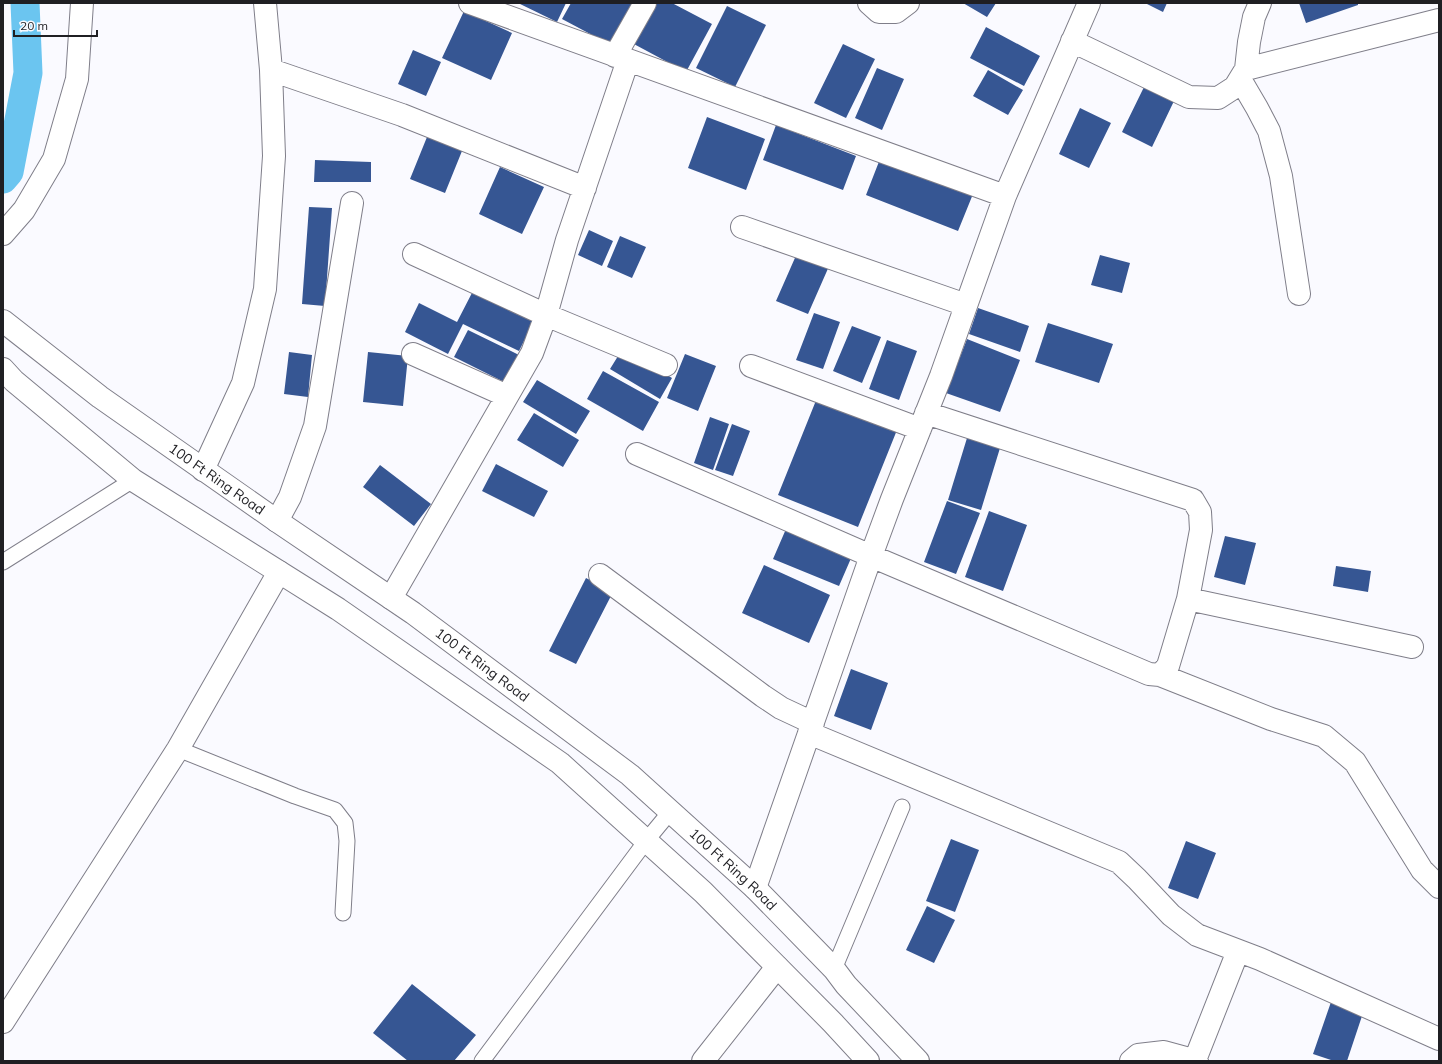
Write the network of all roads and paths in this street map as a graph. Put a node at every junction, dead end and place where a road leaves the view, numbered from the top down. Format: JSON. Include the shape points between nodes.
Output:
{"nodes":[{"id":1,"x":82,"y":3,"type":"edge"},
{"id":2,"x":265,"y":3,"type":"edge"},
{"id":3,"x":645,"y":3,"type":"edge"},
{"id":4,"x":870,"y":3,"type":"edge"},
{"id":5,"x":908,"y":3,"type":"edge"},
{"id":6,"x":1089,"y":3,"type":"edge"},
{"id":7,"x":1260,"y":3,"type":"edge"},
{"id":8,"x":484,"y":5,"type":"edge"},
{"id":9,"x":1439,"y":20,"type":"edge"},
{"id":10,"x":1072,"y":41,"type":"junction"},
{"id":11,"x":622,"y":58,"type":"junction"},
{"id":12,"x":271,"y":70,"type":"junction"},
{"id":13,"x":1243,"y":74,"type":"junction"},
{"id":14,"x":585,"y":188,"type":"junction"},
{"id":15,"x":1005,"y":196,"type":"junction"},
{"id":16,"x":352,"y":203,"type":"dead end"},
{"id":17,"x":742,"y":227,"type":"dead end"},
{"id":18,"x":3,"y":234,"type":"edge"},
{"id":19,"x":414,"y":254,"type":"dead end"},
{"id":20,"x":1299,"y":294,"type":"dead end"},
{"id":21,"x":966,"y":305,"type":"junction"},
{"id":22,"x":546,"y":315,"type":"junction"},
{"id":23,"x":3,"y":321,"type":"edge"},
{"id":24,"x":413,"y":354,"type":"dead end"},
{"id":25,"x":666,"y":365,"type":"dead end"},
{"id":26,"x":751,"y":366,"type":"dead end"},
{"id":27,"x":3,"y":369,"type":"edge"},
{"id":28,"x":507,"y":396,"type":"junction"},
{"id":29,"x":923,"y":421,"type":"junction"},
{"id":30,"x":636,"y":454,"type":"dead end"},
{"id":31,"x":204,"y":470,"type":"junction"},
{"id":32,"x":133,"y":480,"type":"junction"},
{"id":33,"x":277,"y":521,"type":"junction"},
{"id":34,"x":871,"y":556,"type":"junction"},
{"id":35,"x":3,"y":562,"type":"edge"},
{"id":36,"x":279,"y":572,"type":"junction"},
{"id":37,"x":600,"y":575,"type":"dead end"},
{"id":38,"x":391,"y":598,"type":"junction"},
{"id":39,"x":1188,"y":599,"type":"junction"},
{"id":40,"x":1412,"y":646,"type":"dead end"},
{"id":41,"x":1160,"y":676,"type":"junction"},
{"id":42,"x":811,"y":728,"type":"junction"},
{"id":43,"x":178,"y":749,"type":"junction"},
{"id":44,"x":902,"y":808,"type":"dead end"},
{"id":45,"x":670,"y":812,"type":"junction"},
{"id":46,"x":646,"y":841,"type":"junction"},
{"id":47,"x":1439,"y":887,"type":"edge"},
{"id":48,"x":755,"y":888,"type":"junction"},
{"id":49,"x":343,"y":913,"type":"dead end"},
{"id":50,"x":1238,"y":951,"type":"junction"},
{"id":51,"x":777,"y":967,"type":"junction"},
{"id":52,"x":834,"y":969,"type":"junction"},
{"id":53,"x":3,"y":1022,"type":"edge"},
{"id":54,"x":1439,"y":1039,"type":"edge"},
{"id":55,"x":1196,"y":1060,"type":"edge"},
{"id":56,"x":482,"y":1061,"type":"edge"},
{"id":57,"x":703,"y":1061,"type":"edge"},
{"id":58,"x":868,"y":1061,"type":"edge"},
{"id":59,"x":918,"y":1061,"type":"edge"},
{"id":60,"x":1131,"y":1061,"type":"edge"}],
"edges":[{"from":1,"to":18,"type":"street","via":[[77,80],[54,159],[24,210]]},
{"from":2,"to":12,"type":"street"},
{"from":3,"to":11,"type":"street"},
{"from":4,"to":5,"type":"street","via":[[879,12],[896,12]]},
{"from":6,"to":10,"type":"street"},
{"from":7,"to":13,"type":"street","via":[[1254,17]]},
{"from":8,"to":11,"type":"street"},
{"from":9,"to":13,"type":"street"},
{"from":10,"to":13,"type":"street","via":[[1189,97],[1218,98],[1235,87]]},
{"from":10,"to":15,"type":"street"},
{"from":11,"to":14,"type":"street"},
{"from":11,"to":15,"type":"street"},
{"from":12,"to":14,"type":"street","via":[[402,115]]},
{"from":12,"to":31,"type":"street","via":[[274,156],[265,289],[243,382]]},
{"from":13,"to":20,"type":"street","via":[[1269,131],[1281,176]]},
{"from":14,"to":22,"type":"street"},
{"from":15,"to":21,"type":"street"},
{"from":16,"to":33,"type":"street","via":[[315,426],[290,498]]},
{"from":17,"to":21,"type":"street"},
{"from":19,"to":22,"type":"street"},
{"from":21,"to":29,"type":"street"},
{"from":22,"to":25,"type":"street"},
{"from":22,"to":28,"type":"street","via":[[532,353]]},
{"from":23,"to":31,"type":"street","name":"100 Ft Ring Road","via":[[100,397]]},
{"from":24,"to":28,"type":"street"},
{"from":26,"to":29,"type":"street"},
{"from":27,"to":32,"type":"street"},
{"from":28,"to":38,"type":"street"},
{"from":29,"to":34,"type":"street"},
{"from":29,"to":39,"type":"street","via":[[1193,500],[1200,512],[1201,530]]},
{"from":30,"to":34,"type":"street"},
{"from":31,"to":33,"type":"street","name":"100 Ft Ring Road"},
{"from":32,"to":35,"type":"lane"},
{"from":32,"to":36,"type":"street"},
{"from":33,"to":38,"type":"street","name":"100 Ft Ring Road"},
{"from":34,"to":41,"type":"street","via":[[1149,674]]},
{"from":34,"to":42,"type":"street"},
{"from":36,"to":43,"type":"street"},
{"from":36,"to":46,"type":"street","via":[[345,613],[560,763]]},
{"from":37,"to":42,"type":"street","via":[[763,696]]},
{"from":38,"to":45,"type":"street","name":"100 Ft Ring Road","via":[[630,775]]},
{"from":39,"to":40,"type":"street"},
{"from":39,"to":41,"type":"street","via":[[1168,666]]},
{"from":41,"to":47,"type":"street","via":[[1271,719],[1324,736],[1355,762],[1422,870]]},
{"from":42,"to":48,"type":"street"},
{"from":42,"to":50,"type":"street","via":[[1119,862],[1171,915],[1197,935]]},
{"from":43,"to":49,"type":"lane","via":[[335,810],[344,823],[347,841]]},
{"from":43,"to":53,"type":"street"},
{"from":44,"to":52,"type":"lane"},
{"from":45,"to":46,"type":"lane"},
{"from":45,"to":48,"type":"street","name":"100 Ft Ring Road"},
{"from":46,"to":51,"type":"street","via":[[703,892]]},
{"from":46,"to":56,"type":"lane"},
{"from":48,"to":52,"type":"street","name":"100 Ft Ring Road"},
{"from":50,"to":54,"type":"street"},
{"from":50,"to":55,"type":"street"},
{"from":51,"to":57,"type":"street"},
{"from":51,"to":58,"type":"street"},
{"from":52,"to":59,"type":"street","name":"100 Ft Ring Road"},
{"from":55,"to":60,"type":"street","via":[[1164,1052],[1138,1055]]}]}
